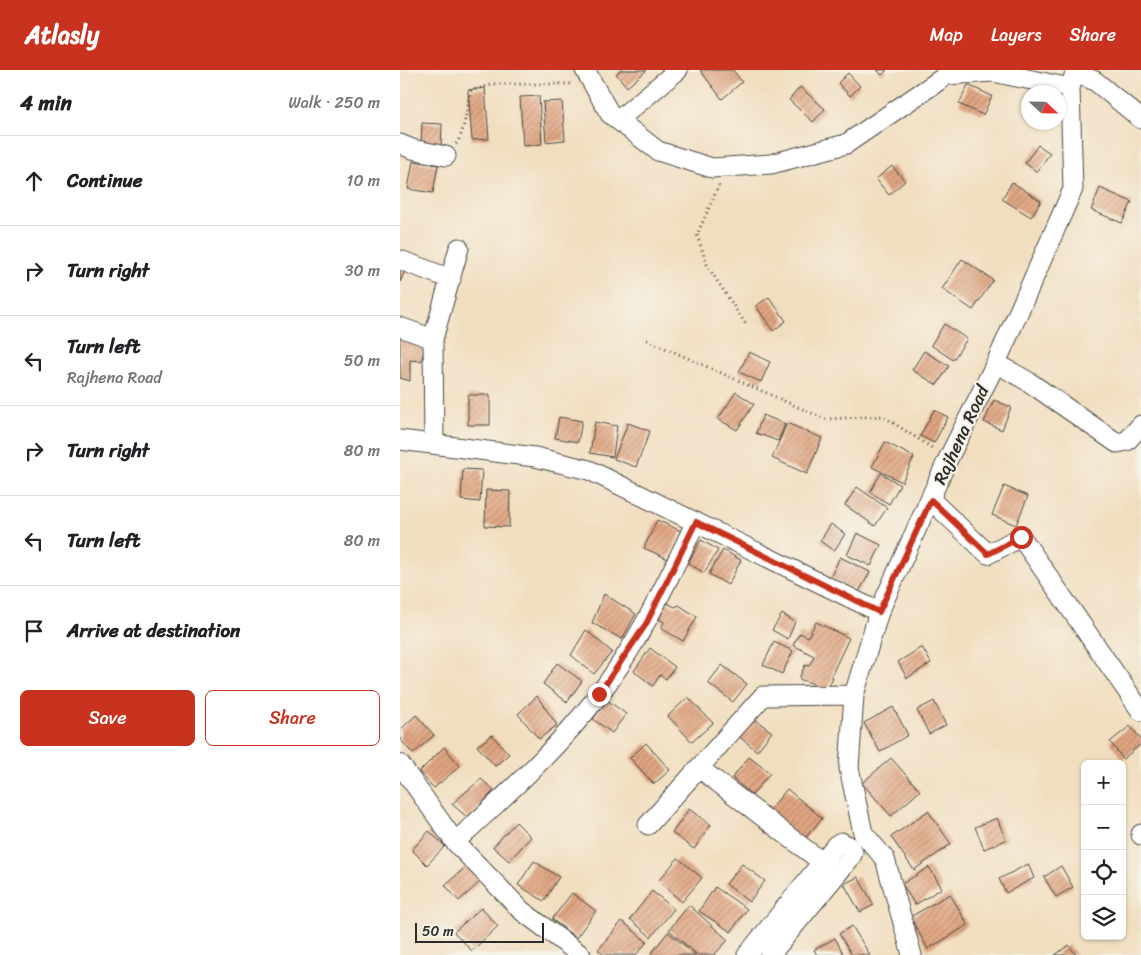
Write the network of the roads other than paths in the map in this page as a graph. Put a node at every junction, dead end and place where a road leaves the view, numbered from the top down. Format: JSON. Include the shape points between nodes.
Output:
{"nodes":[{"id":1,"x":678,"y":70,"type":"edge"},
{"id":2,"x":1074,"y":77,"type":"edge"},
{"id":3,"x":589,"y":78,"type":"edge"},
{"id":4,"x":1141,"y":119,"type":"edge"},
{"id":5,"x":618,"y":120,"type":"junction"},
{"id":6,"x":400,"y":144,"type":"edge"},
{"id":7,"x":446,"y":156,"type":"road end"},
{"id":8,"x":459,"y":248,"type":"dead end"},
{"id":9,"x":400,"y":260,"type":"edge"},
{"id":10,"x":450,"y":279,"type":"junction"},
{"id":11,"x":400,"y":327,"type":"edge"},
{"id":12,"x":433,"y":339,"type":"junction"},
{"id":13,"x":996,"y":363,"type":"junction"},
{"id":14,"x":1141,"y":425,"type":"edge"},
{"id":15,"x":400,"y":440,"type":"edge"},
{"id":16,"x":434,"y":444,"type":"junction"},
{"id":17,"x":931,"y":500,"type":"junction"},
{"id":18,"x":696,"y":522,"type":"junction"},
{"id":19,"x":879,"y":612,"type":"junction"},
{"id":20,"x":854,"y":695,"type":"junction"},
{"id":21,"x":1141,"y":711,"type":"edge"},
{"id":22,"x":400,"y":764,"type":"edge"},
{"id":23,"x":699,"y":768,"type":"junction"},
{"id":24,"x":648,"y":825,"type":"dead end"},
{"id":25,"x":863,"y":833,"type":"junction"},
{"id":26,"x":455,"y":842,"type":"junction"},
{"id":27,"x":845,"y":849,"type":"junction"},
{"id":28,"x":822,"y":862,"type":"junction"},
{"id":29,"x":771,"y":954,"type":"edge"},
{"id":30,"x":581,"y":955,"type":"edge"},
{"id":31,"x":748,"y":955,"type":"edge"},
{"id":32,"x":912,"y":955,"type":"edge"}],
"edges":[{"from":1,"to":5,"type":"street"},
{"from":2,"to":4,"type":"street","via":[[1095,81]]},
{"from":2,"to":5,"type":"street","via":[[993,72],[948,75],[846,144],[771,164],[712,168],[658,151]]},
{"from":2,"to":13,"type":"street","name":"Rajhena Road","via":[[1073,189]]},
{"from":3,"to":5,"type":"street","via":[[610,114]]},
{"from":6,"to":7,"type":"street"},
{"from":8,"to":10,"type":"street"},
{"from":9,"to":10,"type":"street"},
{"from":10,"to":12,"type":"street"},
{"from":11,"to":12,"type":"street"},
{"from":12,"to":16,"type":"street"},
{"from":13,"to":14,"type":"street","via":[[1116,443],[1127,441]]},
{"from":13,"to":17,"type":"street","name":"Rajhena Road"},
{"from":15,"to":16,"type":"street"},
{"from":16,"to":18,"type":"street","via":[[535,457],[589,470]]},
{"from":17,"to":19,"type":"street","name":"Rajhena Road"},
{"from":17,"to":21,"type":"street","via":[[988,554],[1021,537]]},
{"from":18,"to":19,"type":"street"},
{"from":18,"to":26,"type":"street","via":[[646,624],[599,694],[554,748]]},
{"from":19,"to":20,"type":"street","name":"Rajhena Road"},
{"from":20,"to":23,"type":"street","via":[[763,696]]},
{"from":20,"to":25,"type":"street","name":"Rajhena Road","via":[[849,768]]},
{"from":22,"to":26,"type":"street"},
{"from":23,"to":24,"type":"street"},
{"from":23,"to":28,"type":"street"},
{"from":25,"to":27,"type":"street"},
{"from":25,"to":32,"type":"street","via":[[885,859]]},
{"from":26,"to":30,"type":"street","via":[[522,911]]},
{"from":27,"to":28,"type":"street"},
{"from":27,"to":29,"type":"street"},
{"from":28,"to":31,"type":"street"}]}
